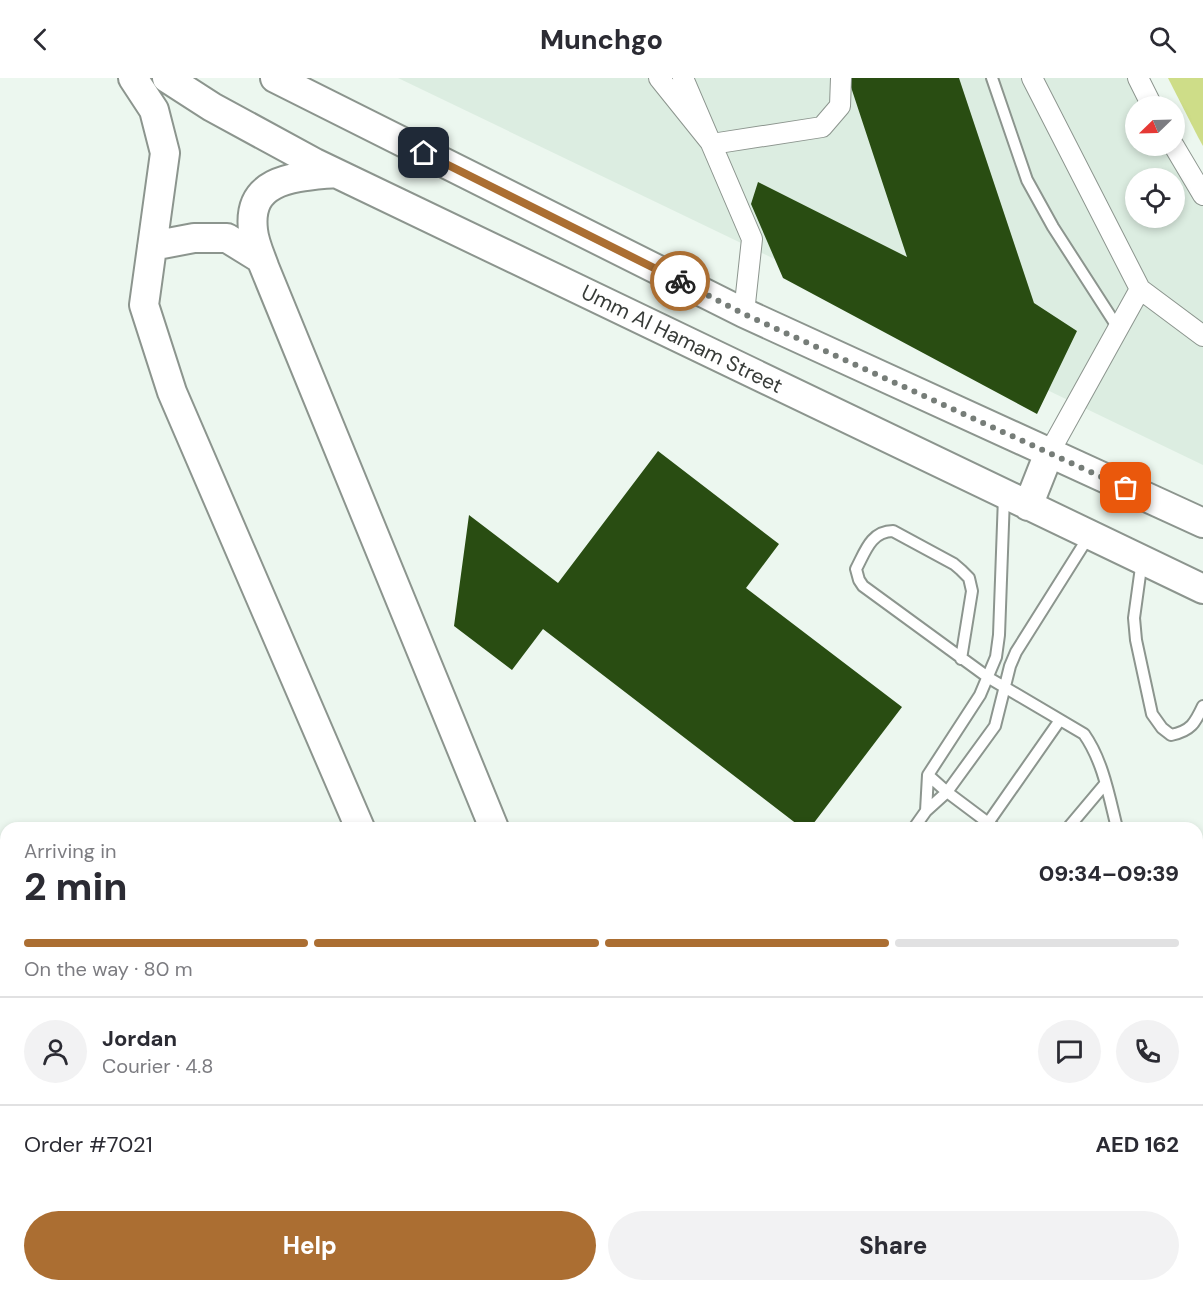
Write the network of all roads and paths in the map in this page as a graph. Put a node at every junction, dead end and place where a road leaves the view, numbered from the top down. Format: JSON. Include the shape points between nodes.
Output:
{"nodes":[{"id":1,"x":133,"y":78,"type":"edge"},
{"id":2,"x":166,"y":78,"type":"edge"},
{"id":3,"x":275,"y":78,"type":"edge"},
{"id":4,"x":659,"y":78,"type":"edge"},
{"id":5,"x":683,"y":78,"type":"edge"},
{"id":6,"x":841,"y":78,"type":"edge"},
{"id":7,"x":992,"y":78,"type":"edge"},
{"id":8,"x":1032,"y":78,"type":"edge"},
{"id":9,"x":1138,"y":78,"type":"edge"},
{"id":10,"x":1147,"y":96,"type":"edge"},
{"id":11,"x":712,"y":144,"type":"junction"},
{"id":12,"x":1180,"y":156,"type":"edge"},
{"id":13,"x":335,"y":172,"type":"junction"},
{"id":14,"x":1203,"y":195,"type":"edge"},
{"id":15,"x":152,"y":246,"type":"junction"},
{"id":16,"x":264,"y":266,"type":"junction"},
{"id":17,"x":1140,"y":289,"type":"junction"},
{"id":18,"x":744,"y":314,"type":"junction"},
{"id":19,"x":1118,"y":328,"type":"junction"},
{"id":20,"x":1203,"y":336,"type":"edge"},
{"id":21,"x":1049,"y":453,"type":"junction"},
{"id":22,"x":1016,"y":500,"type":"junction"},
{"id":23,"x":1203,"y":523,"type":"edge"},
{"id":24,"x":1089,"y":535,"type":"junction"},
{"id":25,"x":1142,"y":560,"type":"junction"},
{"id":26,"x":1203,"y":590,"type":"edge"},
{"id":27,"x":962,"y":658,"type":"junction"},
{"id":28,"x":989,"y":678,"type":"junction"},
{"id":29,"x":1005,"y":688,"type":"junction"},
{"id":30,"x":1203,"y":706,"type":"edge"},
{"id":31,"x":1060,"y":720,"type":"junction"},
{"id":32,"x":928,"y":775,"type":"junction"},
{"id":33,"x":1105,"y":784,"type":"junction"},
{"id":34,"x":947,"y":792,"type":"junction"},
{"id":35,"x":926,"y":811,"type":"junction"},
{"id":36,"x":357,"y":822,"type":"edge"},
{"id":37,"x":492,"y":822,"type":"edge"},
{"id":38,"x":918,"y":822,"type":"edge"},
{"id":39,"x":987,"y":822,"type":"edge"},
{"id":40,"x":995,"y":822,"type":"edge"},
{"id":41,"x":1073,"y":822,"type":"edge"},
{"id":42,"x":1116,"y":822,"type":"edge"}],
"edges":[{"from":1,"to":15,"type":"main road","via":[[154,110],[165,153]]},
{"from":2,"to":13,"type":"main road","name":"Umm Al Hamam Street"},
{"from":3,"to":18,"type":"main road"},
{"from":4,"to":11,"type":"street"},
{"from":5,"to":11,"type":"street"},
{"from":6,"to":11,"type":"street","via":[[840,106],[822,127]]},
{"from":7,"to":19,"type":"lane","via":[[1028,180],[1053,227]]},
{"from":8,"to":17,"type":"street"},
{"from":9,"to":10,"type":"street"},
{"from":11,"to":18,"type":"street","via":[[752,239]]},
{"from":12,"to":14,"type":"street"},
{"from":13,"to":16,"type":"main road","via":[[287,179],[264,190],[253,210],[253,231]]},
{"from":13,"to":22,"type":"main road","name":"Umm Al Hamam Street"},
{"from":15,"to":16,"type":"main road","via":[[194,238],[227,238],[261,258]]},
{"from":15,"to":36,"type":"main road","via":[[144,305],[172,392]]},
{"from":16,"to":37,"type":"main road"},
{"from":17,"to":19,"type":"street"},
{"from":17,"to":20,"type":"street"},
{"from":18,"to":21,"type":"main road"},
{"from":19,"to":21,"type":"street"},
{"from":21,"to":22,"type":"main road"},
{"from":21,"to":23,"type":"main road"},
{"from":22,"to":24,"type":"main road","name":"Umm Al Hamam Street"},
{"from":22,"to":28,"type":"lane","via":[[996,657]]},
{"from":24,"to":25,"type":"main road","name":"Umm Al Hamam Street"},
{"from":24,"to":29,"type":"lane","via":[[1016,652]]},
{"from":25,"to":26,"type":"main road","name":"Umm Al Hamam Street"},
{"from":25,"to":30,"type":"lane","via":[[1134,618],[1152,714],[1171,735],[1183,733],[1196,722]]},
{"from":27,"to":27,"type":"lane","via":[[972,591],[969,578],[954,564],[893,531],[877,534],[856,569],[863,586]]},
{"from":27,"to":28,"type":"lane"},
{"from":28,"to":29,"type":"lane"},
{"from":28,"to":32,"type":"lane"},
{"from":29,"to":31,"type":"lane"},
{"from":29,"to":34,"type":"lane","via":[[995,726]]},
{"from":31,"to":33,"type":"lane","via":[[1083,734],[1093,747]]},
{"from":31,"to":40,"type":"lane"},
{"from":32,"to":34,"type":"lane"},
{"from":32,"to":35,"type":"lane"},
{"from":33,"to":41,"type":"lane"},
{"from":33,"to":42,"type":"lane"},
{"from":34,"to":35,"type":"lane"},
{"from":34,"to":39,"type":"lane"},
{"from":35,"to":38,"type":"lane"}]}
